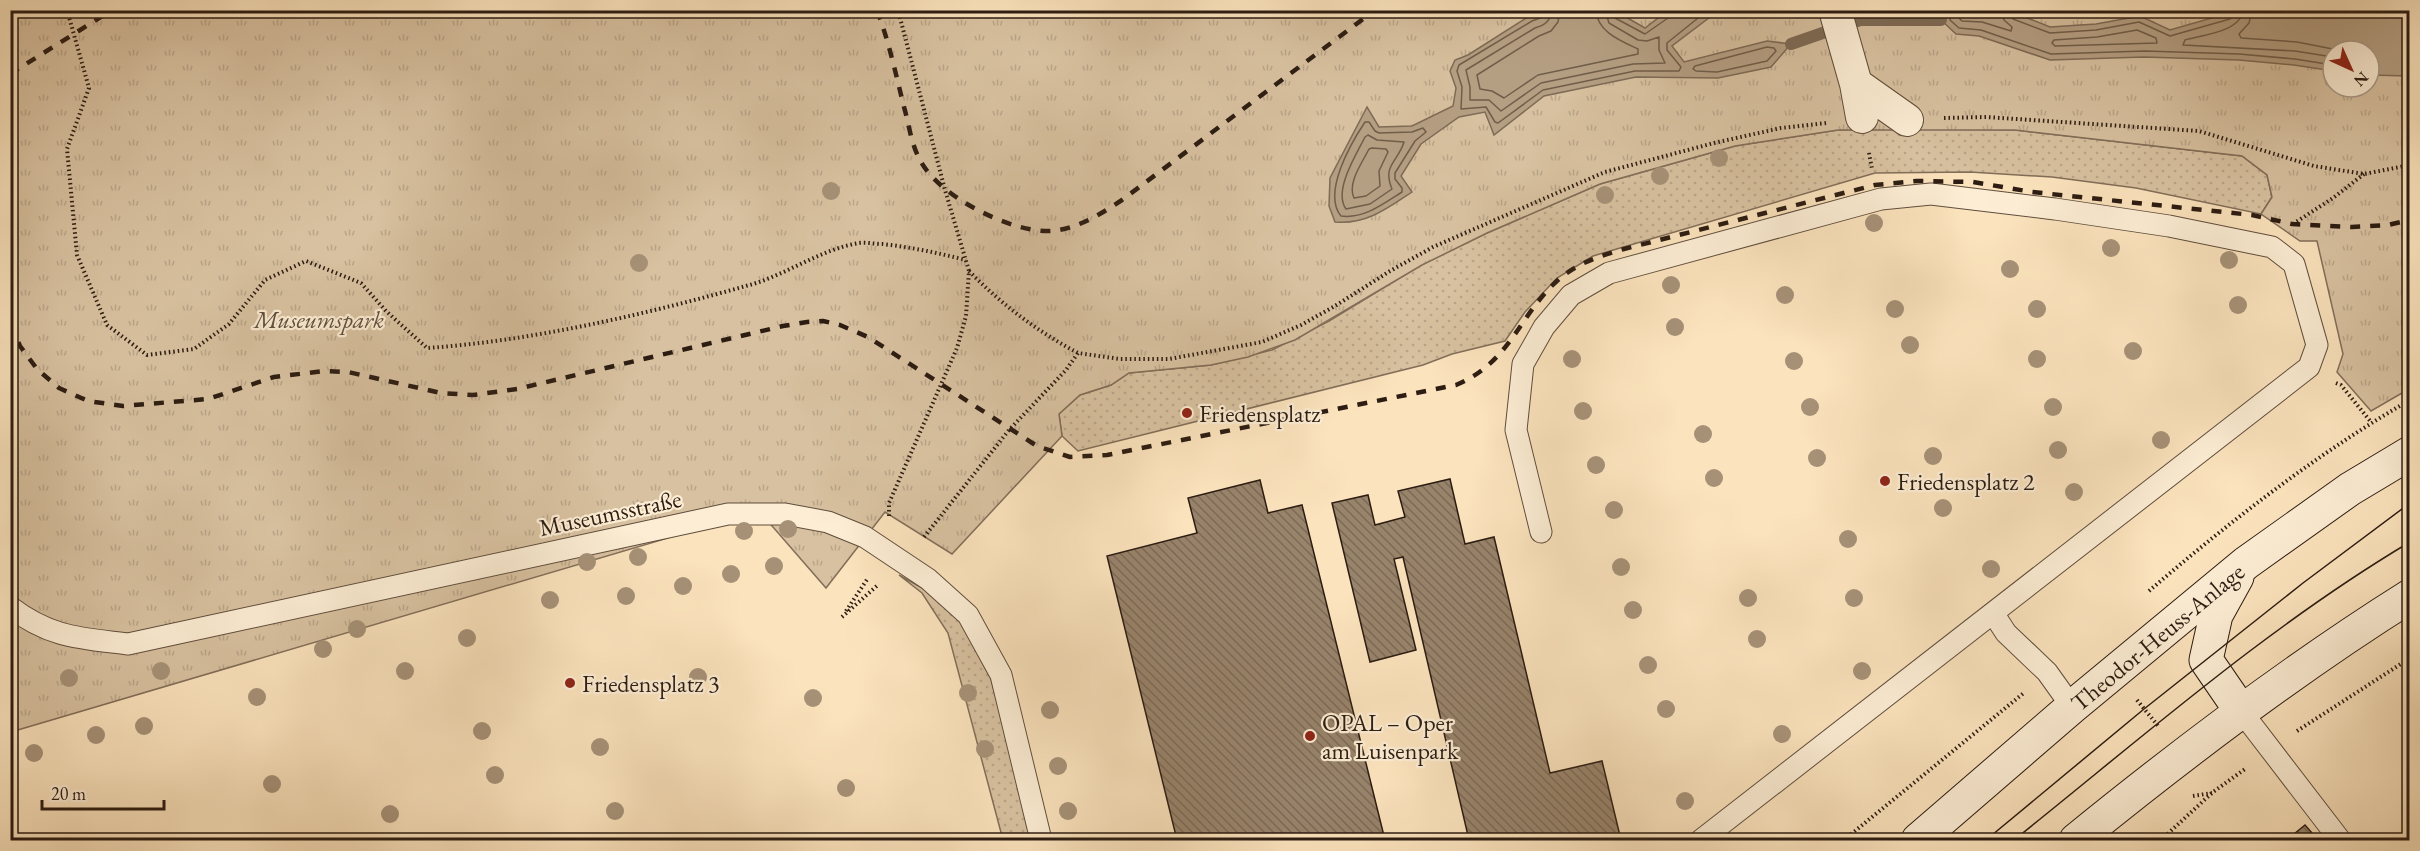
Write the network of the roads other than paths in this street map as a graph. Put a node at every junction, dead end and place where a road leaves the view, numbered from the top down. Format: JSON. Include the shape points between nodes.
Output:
{"nodes":[{"id":1,"x":1835,"y":10,"type":"edge"},
{"id":2,"x":1856,"y":84,"type":"junction"},
{"id":3,"x":1862,"y":117,"type":"road end"},
{"id":4,"x":1907,"y":120,"type":"dead end"},
{"id":5,"x":2409,"y":453,"type":"edge"},
{"id":6,"x":1541,"y":532,"type":"dead end"},
{"id":7,"x":2246,"y":562,"type":"junction"},
{"id":8,"x":2409,"y":596,"type":"edge"},
{"id":9,"x":10,"y":607,"type":"edge"},
{"id":10,"x":1993,"y":613,"type":"junction"},
{"id":11,"x":2072,"y":707,"type":"junction"},
{"id":12,"x":2241,"y":711,"type":"junction"},
{"id":13,"x":1041,"y":840,"type":"edge"},
{"id":14,"x":1701,"y":840,"type":"edge"},
{"id":15,"x":1918,"y":840,"type":"edge"},
{"id":16,"x":2076,"y":840,"type":"edge"},
{"id":17,"x":2340,"y":840,"type":"edge"}],
"edges":[{"from":1,"to":2,"type":"street"},
{"from":2,"to":3,"type":"street"},
{"from":2,"to":4,"type":"street"},
{"from":5,"to":7,"type":"main road","name":"Theodor-Heuss-Anlage"},
{"from":6,"to":10,"type":"lane","via":[[1516,430],[1523,364],[1544,327],[1571,295],[1609,273],[1881,199],[1931,194],[2169,226],[2272,247],[2294,264],[2317,345],[2309,367]]},
{"from":7,"to":11,"type":"main road","name":"Theodor-Heuss-Anlage"},
{"from":7,"to":12,"type":"main road","via":[[2216,615],[2206,660]]},
{"from":8,"to":12,"type":"main road"},
{"from":9,"to":13,"type":"lane","name":"Museumsstraße","via":[[58,634],[128,644],[728,514],[785,514],[828,522],[865,537],[928,579],[968,615],[1001,675]]},
{"from":10,"to":11,"type":"lane","via":[[2006,633],[2047,672]]},
{"from":10,"to":14,"type":"lane"},
{"from":11,"to":15,"type":"main road","name":"Theodor-Heuss-Anlage"},
{"from":12,"to":16,"type":"main road"},
{"from":12,"to":17,"type":"lane"}]}
